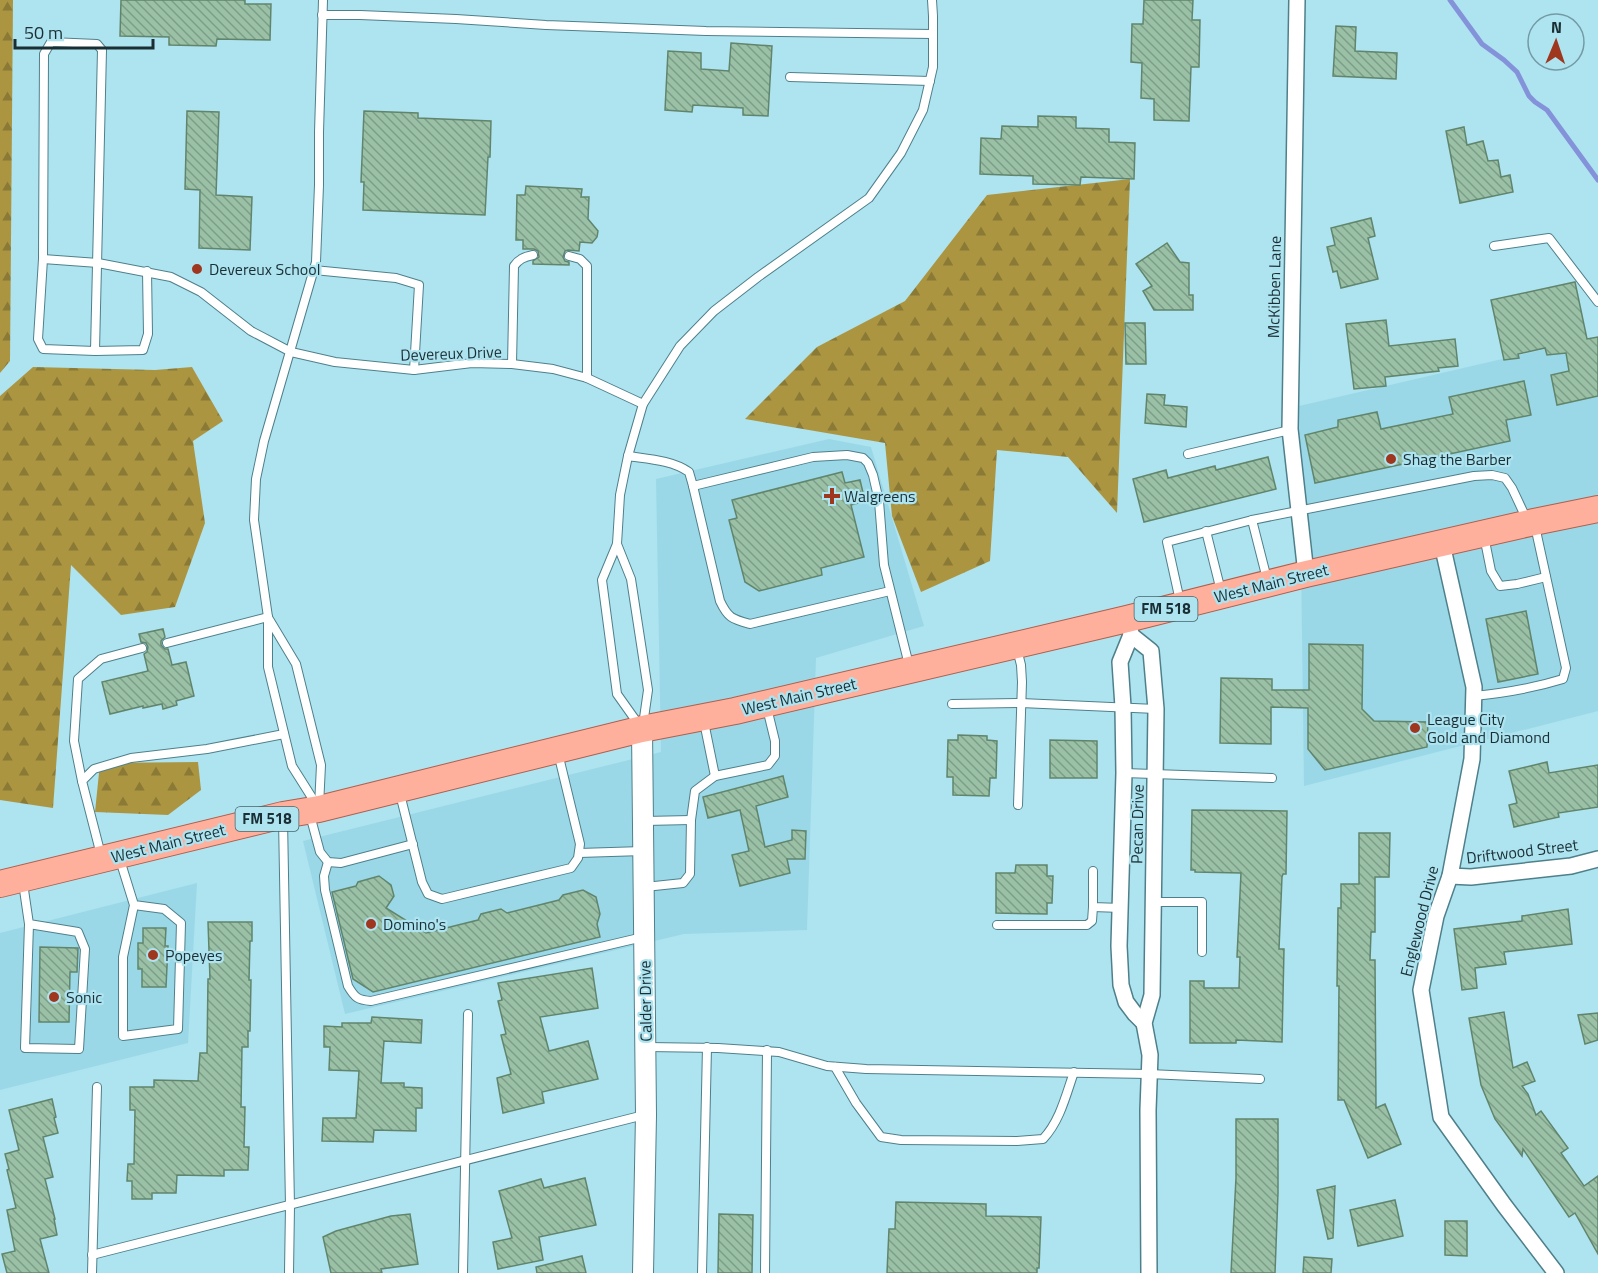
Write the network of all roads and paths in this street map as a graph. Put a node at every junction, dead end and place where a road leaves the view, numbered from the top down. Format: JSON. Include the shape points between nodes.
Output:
{"nodes":[{"id":1,"x":324,"y":0,"type":"edge"},
{"id":2,"x":932,"y":0,"type":"edge"},
{"id":3,"x":1297,"y":0,"type":"edge"},
{"id":4,"x":322,"y":15,"type":"junction"},
{"id":5,"x":933,"y":34,"type":"junction"},
{"id":6,"x":790,"y":77,"type":"dead end"},
{"id":7,"x":930,"y":81,"type":"junction"},
{"id":8,"x":1494,"y":246,"type":"dead end"},
{"id":9,"x":533,"y":255,"type":"dead end"},
{"id":10,"x":569,"y":256,"type":"dead end"},
{"id":11,"x":44,"y":259,"type":"junction"},
{"id":12,"x":98,"y":263,"type":"junction"},
{"id":13,"x":314,"y":270,"type":"junction"},
{"id":14,"x":147,"y":271,"type":"junction"},
{"id":15,"x":1598,"y":302,"type":"edge"},
{"id":16,"x":95,"y":351,"type":"junction"},
{"id":17,"x":291,"y":352,"type":"junction"},
{"id":18,"x":512,"y":364,"type":"junction"},
{"id":19,"x":414,"y":370,"type":"junction"},
{"id":20,"x":587,"y":378,"type":"junction"},
{"id":21,"x":643,"y":404,"type":"junction"},
{"id":22,"x":1290,"y":430,"type":"junction"},
{"id":23,"x":1188,"y":454,"type":"dead end"},
{"id":24,"x":628,"y":456,"type":"junction"},
{"id":25,"x":693,"y":486,"type":"junction"},
{"id":26,"x":1598,"y":509,"type":"edge"},
{"id":27,"x":1299,"y":510,"type":"junction"},
{"id":28,"x":1252,"y":520,"type":"junction"},
{"id":29,"x":1532,"y":523,"type":"junction"},
{"id":30,"x":1206,"y":531,"type":"junction"},
{"id":31,"x":1483,"y":534,"type":"junction"},
{"id":32,"x":617,"y":544,"type":"junction"},
{"id":33,"x":1442,"y":544,"type":"junction"},
{"id":34,"x":1306,"y":574,"type":"junction"},
{"id":35,"x":1546,"y":577,"type":"junction"},
{"id":36,"x":1269,"y":583,"type":"junction"},
{"id":37,"x":890,"y":591,"type":"junction"},
{"id":38,"x":1222,"y":595,"type":"junction"},
{"id":39,"x":1181,"y":605,"type":"junction"},
{"id":40,"x":268,"y":617,"type":"junction"},
{"id":41,"x":1129,"y":627,"type":"junction"},
{"id":42,"x":167,"y":643,"type":"dead end"},
{"id":43,"x":1016,"y":645,"type":"junction"},
{"id":44,"x":142,"y":648,"type":"dead end"},
{"id":45,"x":911,"y":670,"type":"junction"},
{"id":46,"x":1474,"y":696,"type":"junction"},
{"id":47,"x":1021,"y":703,"type":"junction"},
{"id":48,"x":766,"y":704,"type":"junction"},
{"id":49,"x":952,"y":704,"type":"dead end"},
{"id":50,"x":1123,"y":707,"type":"junction"},
{"id":51,"x":1156,"y":708,"type":"junction"},
{"id":52,"x":703,"y":717,"type":"junction"},
{"id":53,"x":642,"y":729,"type":"junction"},
{"id":54,"x":284,"y":734,"type":"junction"},
{"id":55,"x":558,"y":751,"type":"junction"},
{"id":56,"x":1124,"y":773,"type":"junction"},
{"id":57,"x":1156,"y":774,"type":"junction"},
{"id":58,"x":715,"y":776,"type":"junction"},
{"id":59,"x":1272,"y":778,"type":"dead end"},
{"id":60,"x":82,"y":781,"type":"junction"},
{"id":61,"x":399,"y":789,"type":"junction"},
{"id":62,"x":1018,"y":805,"type":"dead end"},
{"id":63,"x":314,"y":810,"type":"junction"},
{"id":64,"x":283,"y":815,"type":"junction"},
{"id":65,"x":691,"y":820,"type":"junction"},
{"id":66,"x":643,"y":821,"type":"junction"},
{"id":67,"x":413,"y":844,"type":"junction"},
{"id":68,"x":643,"y":851,"type":"junction"},
{"id":69,"x":579,"y":854,"type":"junction"},
{"id":70,"x":111,"y":857,"type":"junction"},
{"id":71,"x":1598,"y":859,"type":"edge"},
{"id":72,"x":328,"y":862,"type":"junction"},
{"id":73,"x":1094,"y":871,"type":"dead end"},
{"id":74,"x":1450,"y":876,"type":"junction"},
{"id":75,"x":11,"y":882,"type":"edge"},
{"id":76,"x":644,"y":887,"type":"junction"},
{"id":77,"x":1153,"y":902,"type":"junction"},
{"id":78,"x":134,"y":905,"type":"junction"},
{"id":79,"x":1093,"y":907,"type":"junction"},
{"id":80,"x":1121,"y":908,"type":"junction"},
{"id":81,"x":28,"y":924,"type":"junction"},
{"id":82,"x":998,"y":925,"type":"dead end"},
{"id":83,"x":644,"y":937,"type":"junction"},
{"id":84,"x":1202,"y":952,"type":"dead end"},
{"id":85,"x":468,"y":1014,"type":"dead end"},
{"id":86,"x":1144,"y":1023,"type":"junction"},
{"id":87,"x":645,"y":1047,"type":"junction"},
{"id":88,"x":707,"y":1047,"type":"junction"},
{"id":89,"x":767,"y":1050,"type":"junction"},
{"id":90,"x":835,"y":1067,"type":"junction"},
{"id":91,"x":1074,"y":1072,"type":"junction"},
{"id":92,"x":1149,"y":1074,"type":"junction"},
{"id":93,"x":1260,"y":1079,"type":"dead end"},
{"id":94,"x":97,"y":1087,"type":"dead end"},
{"id":95,"x":646,"y":1115,"type":"junction"},
{"id":96,"x":465,"y":1161,"type":"junction"},
{"id":97,"x":290,"y":1206,"type":"junction"},
{"id":98,"x":92,"y":1255,"type":"junction"},
{"id":99,"x":1552,"y":1272,"type":"edge"},
{"id":100,"x":92,"y":1273,"type":"edge"},
{"id":101,"x":289,"y":1273,"type":"edge"},
{"id":102,"x":463,"y":1273,"type":"edge"},
{"id":103,"x":643,"y":1273,"type":"edge"},
{"id":104,"x":702,"y":1273,"type":"edge"},
{"id":105,"x":765,"y":1273,"type":"edge"},
{"id":106,"x":1149,"y":1273,"type":"edge"}],
"edges":[{"from":1,"to":4,"type":"lane"},
{"from":2,"to":5,"type":"lane"},
{"from":3,"to":22,"type":"street","name":"McKibben Lane"},
{"from":4,"to":5,"type":"lane","via":[[706,31]]},
{"from":4,"to":13,"type":"lane"},
{"from":5,"to":7,"type":"lane"},
{"from":6,"to":7,"type":"lane"},
{"from":7,"to":21,"type":"lane","via":[[923,110],[901,153],[869,198],[714,312],[680,346]]},
{"from":8,"to":15,"type":"lane","via":[[1549,238]]},
{"from":9,"to":18,"type":"lane","via":[[518,260],[514,266]]},
{"from":10,"to":20,"type":"lane","via":[[587,266]]},
{"from":11,"to":12,"type":"lane","name":"Devereux Drive"},
{"from":11,"to":12,"type":"lane","via":[[44,54],[51,42],[97,44],[102,50]]},
{"from":11,"to":16,"type":"lane","via":[[38,339],[43,349]]},
{"from":12,"to":14,"type":"lane","name":"Devereux Drive"},
{"from":12,"to":16,"type":"lane"},
{"from":13,"to":17,"type":"lane"},
{"from":13,"to":19,"type":"lane","via":[[396,278],[419,285]]},
{"from":14,"to":16,"type":"lane","via":[[148,334],[143,350]]},
{"from":14,"to":17,"type":"lane","name":"Devereux Drive","via":[[171,277],[201,292],[251,331]]},
{"from":17,"to":19,"type":"lane","name":"Devereux Drive","via":[[335,362]]},
{"from":17,"to":40,"type":"lane","via":[[256,479],[254,520]]},
{"from":18,"to":19,"type":"lane","name":"Devereux Drive","via":[[472,363]]},
{"from":18,"to":20,"type":"lane","name":"Devereux Drive"},
{"from":20,"to":21,"type":"lane","name":"Devereux Drive"},
{"from":21,"to":24,"type":"lane"},
{"from":22,"to":23,"type":"lane"},
{"from":22,"to":27,"type":"street","name":"McKibben Lane"},
{"from":24,"to":25,"type":"lane","via":[[682,467],[689,472]]},
{"from":24,"to":32,"type":"lane","via":[[620,495]]},
{"from":25,"to":37,"type":"lane","via":[[720,601],[733,620],[750,624]]},
{"from":25,"to":37,"type":"lane","via":[[813,458],[863,458],[871,469],[879,501]]},
{"from":26,"to":29,"type":"main road","name":"West Main Street","number":"FM 518"},
{"from":27,"to":28,"type":"lane"},
{"from":27,"to":29,"type":"lane","via":[[1492,475],[1505,478]]},
{"from":27,"to":34,"type":"street","name":"McKibben Lane"},
{"from":28,"to":30,"type":"lane"},
{"from":28,"to":36,"type":"lane"},
{"from":29,"to":31,"type":"main road","name":"West Main Street","number":"FM 518"},
{"from":29,"to":35,"type":"lane"},
{"from":30,"to":38,"type":"lane"},
{"from":30,"to":39,"type":"lane","via":[[1167,542]]},
{"from":31,"to":33,"type":"main road","name":"West Main Street","number":"FM 518"},
{"from":31,"to":35,"type":"lane","via":[[1491,571],[1500,586]]},
{"from":32,"to":53,"type":"lane","via":[[631,579],[648,690]]},
{"from":32,"to":53,"type":"lane","via":[[602,580],[617,694]]},
{"from":33,"to":34,"type":"main road","name":"West Main Street","number":"FM 518"},
{"from":33,"to":46,"type":"street","name":"Englewood Drive"},
{"from":34,"to":36,"type":"main road","name":"West Main Street","number":"FM 518"},
{"from":35,"to":46,"type":"lane","via":[[1566,668],[1563,679]]},
{"from":36,"to":38,"type":"main road","name":"West Main Street","number":"FM 518"},
{"from":37,"to":45,"type":"lane"},
{"from":38,"to":39,"type":"main road","name":"West Main Street","number":"FM 518"},
{"from":39,"to":41,"type":"main road","name":"West Main Street","number":"FM 518"},
{"from":40,"to":42,"type":"lane"},
{"from":40,"to":54,"type":"lane","via":[[268,667]]},
{"from":40,"to":63,"type":"lane","via":[[296,664],[321,765]]},
{"from":41,"to":43,"type":"main road","name":"West Main Street","number":"FM 518"},
{"from":41,"to":50,"type":"street","name":"Pecan Drive","via":[[1120,662]]},
{"from":41,"to":51,"type":"street","name":"Pecan Drive","via":[[1151,651]]},
{"from":43,"to":45,"type":"main road","name":"West Main Street","number":"FM 518"},
{"from":43,"to":47,"type":"lane","via":[[1021,665]]},
{"from":44,"to":60,"type":"lane","via":[[101,659],[78,678],[75,741]]},
{"from":45,"to":48,"type":"main road","name":"West Main Street","number":"FM 518"},
{"from":46,"to":74,"type":"street","name":"Englewood Drive","via":[[1472,759]]},
{"from":47,"to":49,"type":"lane"},
{"from":47,"to":50,"type":"lane"},
{"from":47,"to":62,"type":"lane"},
{"from":48,"to":52,"type":"main road","name":"West Main Street","number":"FM 518"},
{"from":48,"to":58,"type":"lane","via":[[776,741],[775,756],[768,765]]},
{"from":50,"to":51,"type":"lane"},
{"from":50,"to":56,"type":"street","name":"Pecan Drive"},
{"from":51,"to":57,"type":"street","name":"Pecan Drive"},
{"from":52,"to":53,"type":"main road","name":"West Main Street","number":"FM 518"},
{"from":52,"to":58,"type":"lane"},
{"from":53,"to":55,"type":"main road","name":"West Main Street","number":"FM 518"},
{"from":53,"to":66,"type":"street","name":"Calder Drive"},
{"from":54,"to":60,"type":"lane","via":[[131,758],[94,769]]},
{"from":54,"to":63,"type":"lane","via":[[292,766]]},
{"from":55,"to":61,"type":"main road","name":"West Main Street","number":"FM 518"},
{"from":55,"to":69,"type":"lane"},
{"from":56,"to":57,"type":"lane"},
{"from":56,"to":80,"type":"street","name":"Pecan Drive"},
{"from":57,"to":59,"type":"lane"},
{"from":57,"to":77,"type":"street","name":"Pecan Drive"},
{"from":58,"to":65,"type":"lane","via":[[694,791]]},
{"from":60,"to":70,"type":"lane"},
{"from":61,"to":63,"type":"main road","name":"West Main Street","number":"FM 518"},
{"from":61,"to":67,"type":"lane"},
{"from":63,"to":64,"type":"main road","name":"West Main Street","number":"FM 518"},
{"from":63,"to":72,"type":"lane","via":[[320,852]]},
{"from":64,"to":70,"type":"main road","name":"West Main Street","number":"FM 518"},
{"from":64,"to":97,"type":"lane"},
{"from":65,"to":66,"type":"lane"},
{"from":65,"to":76,"type":"lane","via":[[690,874],[683,883]]},
{"from":66,"to":68,"type":"street","name":"Calder Drive"},
{"from":67,"to":69,"type":"lane","via":[[428,894],[442,899],[571,868]]},
{"from":67,"to":72,"type":"lane","via":[[341,863]]},
{"from":68,"to":69,"type":"lane"},
{"from":68,"to":76,"type":"street","name":"Calder Drive"},
{"from":70,"to":75,"type":"main road","name":"West Main Street","number":"FM 518"},
{"from":70,"to":78,"type":"lane"},
{"from":71,"to":74,"type":"street","name":"Driftwood Street","via":[[1571,866]]},
{"from":72,"to":83,"type":"lane","via":[[325,890],[348,986],[360,1000],[371,1001]]},
{"from":73,"to":79,"type":"lane"},
{"from":74,"to":99,"type":"street","name":"Englewood Drive","via":[[1436,916],[1421,990],[1441,1117]]},
{"from":75,"to":81,"type":"lane"},
{"from":76,"to":83,"type":"street","name":"Calder Drive"},
{"from":77,"to":84,"type":"lane","via":[[1202,902]]},
{"from":77,"to":86,"type":"street","name":"Pecan Drive","via":[[1152,995]]},
{"from":78,"to":78,"type":"lane","via":[[123,957],[123,1036],[178,1029],[181,923],[164,909]]},
{"from":79,"to":80,"type":"lane"},
{"from":79,"to":82,"type":"lane","via":[[1092,921],[1087,925]]},
{"from":80,"to":86,"type":"street","name":"Pecan Drive","via":[[1121,985],[1126,1002]]},
{"from":81,"to":81,"type":"lane","via":[[25,1048],[79,1049],[85,949],[78,932]]},
{"from":83,"to":87,"type":"street","name":"Calder Drive"},
{"from":85,"to":96,"type":"lane"},
{"from":86,"to":92,"type":"street","name":"Pecan Drive"},
{"from":87,"to":88,"type":"lane"},
{"from":87,"to":95,"type":"street","name":"Calder Drive"},
{"from":88,"to":89,"type":"lane"},
{"from":88,"to":104,"type":"lane"},
{"from":89,"to":90,"type":"lane"},
{"from":89,"to":105,"type":"lane"},
{"from":90,"to":91,"type":"lane"},
{"from":90,"to":91,"type":"lane","via":[[881,1137],[901,1140],[1043,1139],[1057,1118]]},
{"from":91,"to":92,"type":"lane"},
{"from":92,"to":93,"type":"lane"},
{"from":92,"to":106,"type":"street","name":"Pecan Drive"},
{"from":94,"to":98,"type":"lane"},
{"from":95,"to":96,"type":"lane"},
{"from":95,"to":103,"type":"street","name":"Calder Drive"},
{"from":96,"to":97,"type":"lane"},
{"from":96,"to":102,"type":"lane"},
{"from":97,"to":98,"type":"lane"},
{"from":97,"to":101,"type":"lane"},
{"from":98,"to":100,"type":"lane"}]}
